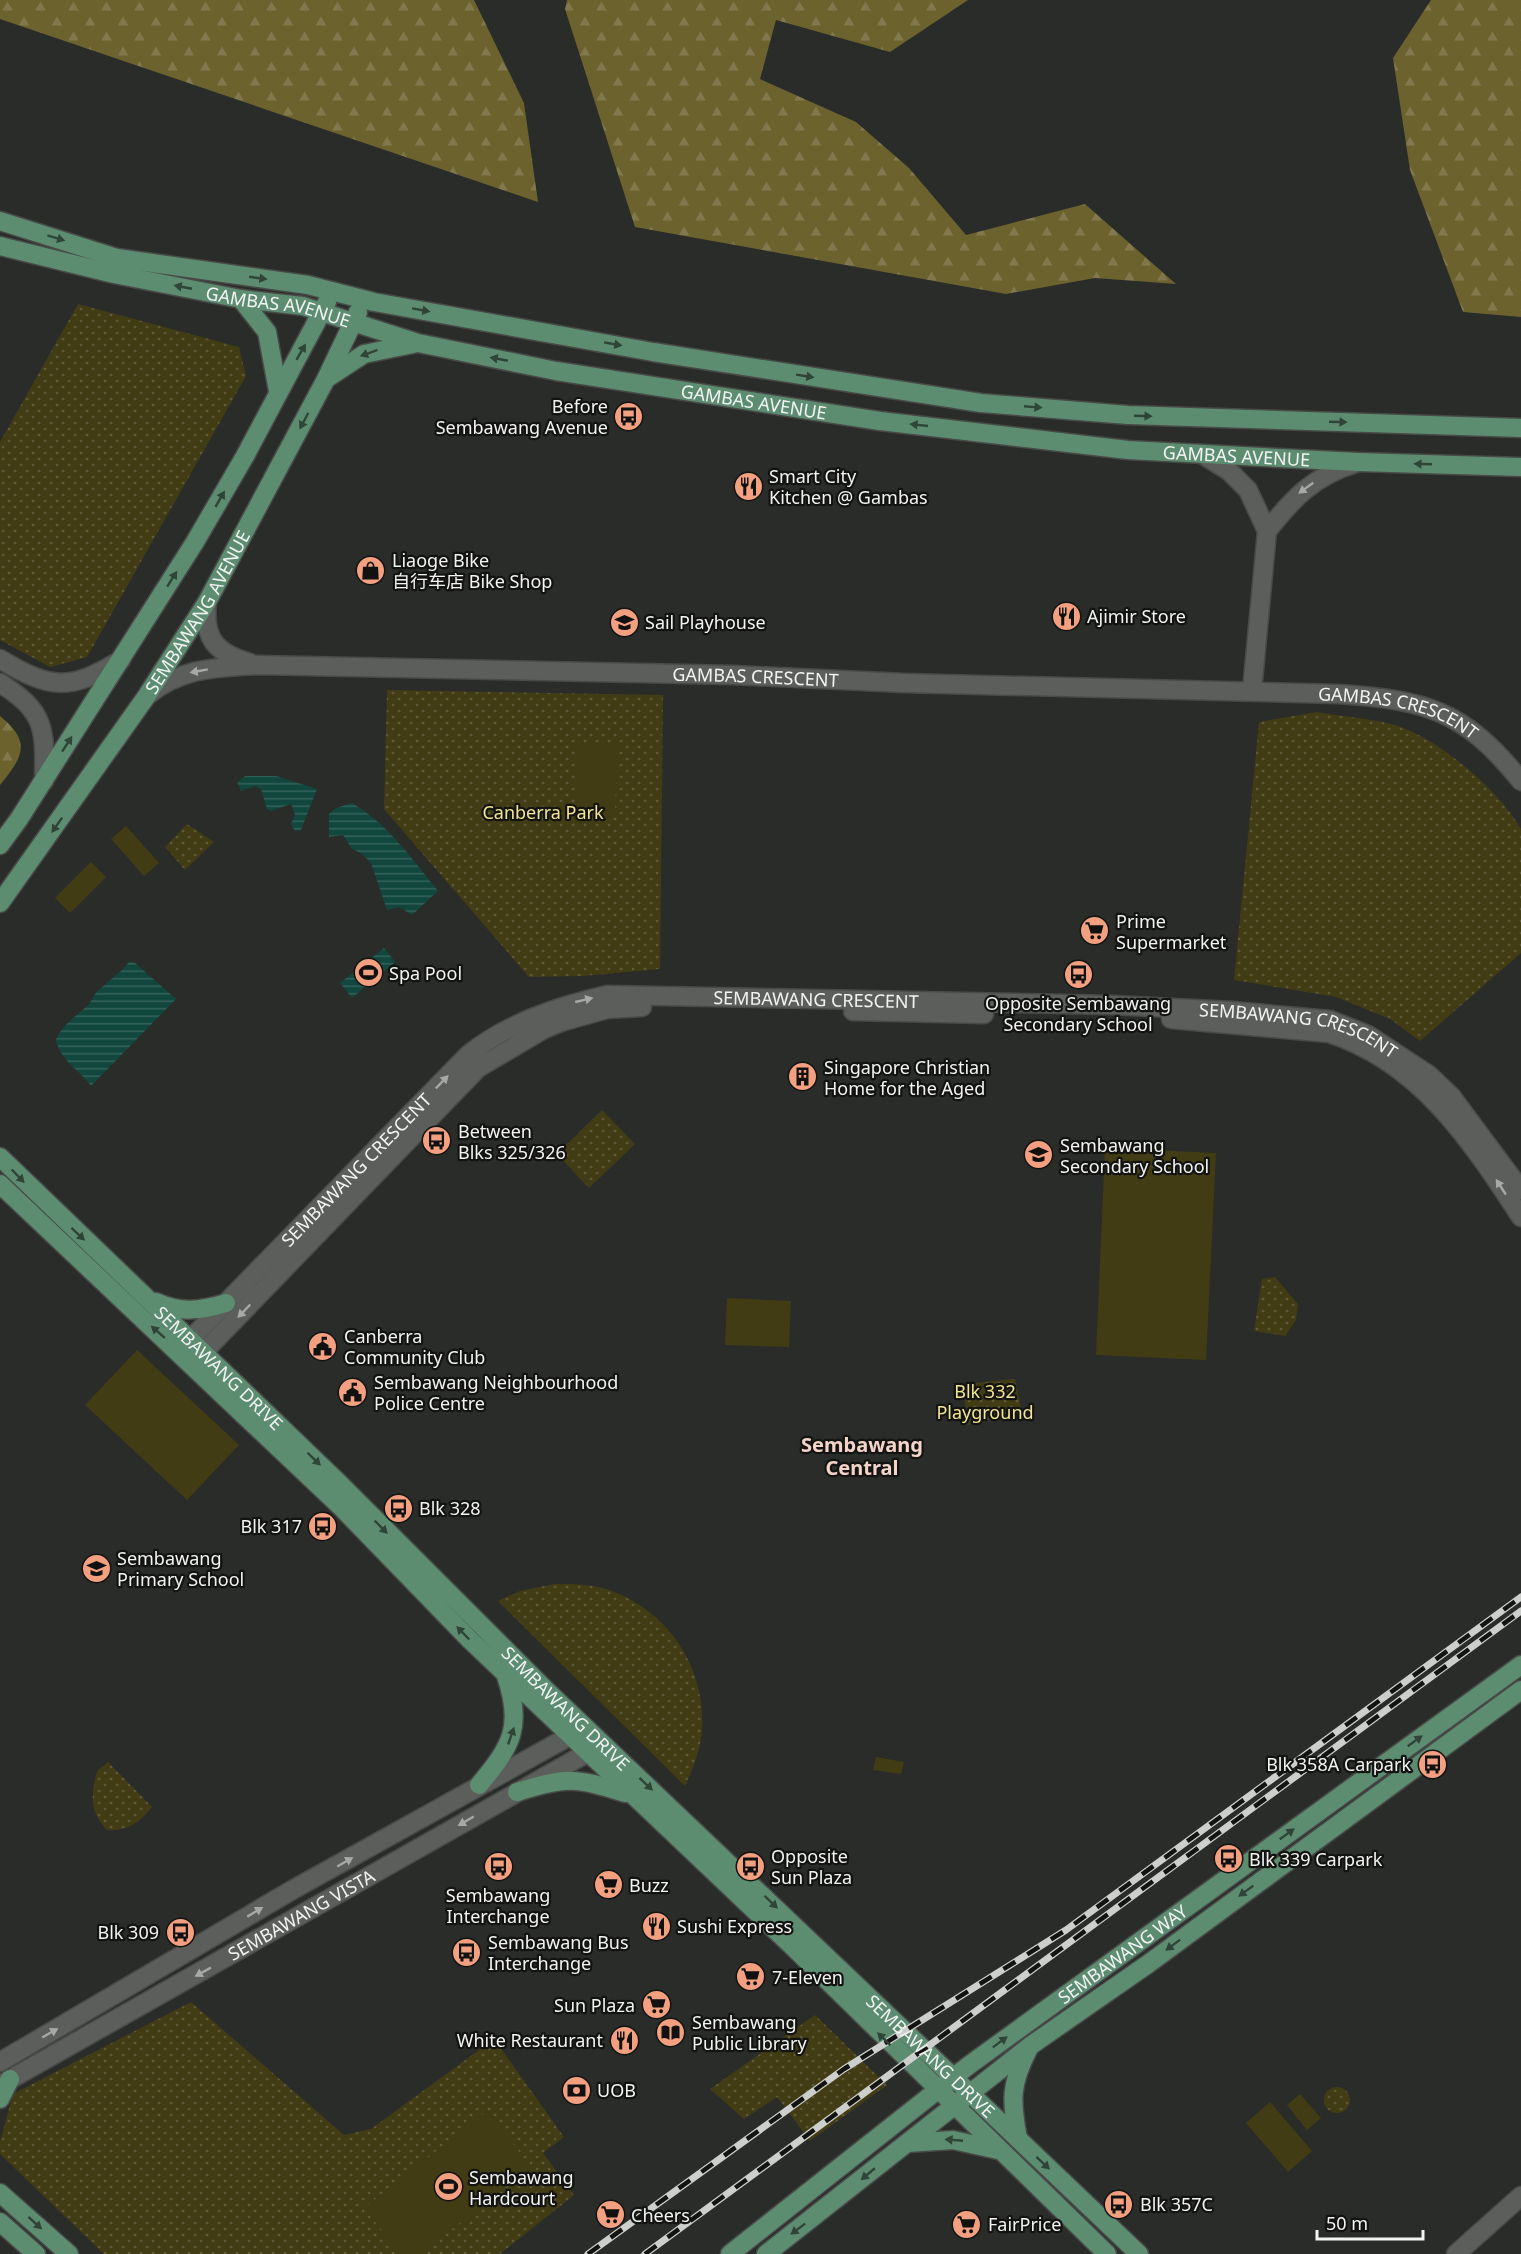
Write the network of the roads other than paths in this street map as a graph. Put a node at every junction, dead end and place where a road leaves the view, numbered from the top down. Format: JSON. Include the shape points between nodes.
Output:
{"nodes":[{"id":1,"x":0,"y":221,"type":"edge"},
{"id":2,"x":0,"y":246,"type":"edge"},
{"id":3,"x":333,"y":291,"type":"junction"},
{"id":4,"x":241,"y":298,"type":"junction"},
{"id":5,"x":363,"y":299,"type":"junction"},
{"id":6,"x":322,"y":312,"type":"junction"},
{"id":7,"x":354,"y":322,"type":"junction"},
{"id":8,"x":418,"y":343,"type":"junction"},
{"id":9,"x":326,"y":379,"type":"junction"},
{"id":10,"x":278,"y":391,"type":"junction"},
{"id":11,"x":981,"y":403,"type":"junction"},
{"id":12,"x":1084,"y":412,"type":"junction"},
{"id":13,"x":1521,"y":428,"type":"edge"},
{"id":14,"x":977,"y":432,"type":"junction"},
{"id":15,"x":1078,"y":443,"type":"junction"},
{"id":16,"x":1202,"y":454,"type":"junction"},
{"id":17,"x":1358,"y":462,"type":"junction"},
{"id":18,"x":1521,"y":467,"type":"edge"},
{"id":19,"x":1267,"y":531,"type":"junction"},
{"id":20,"x":207,"y":602,"type":"junction"},
{"id":21,"x":0,"y":659,"type":"edge"},
{"id":22,"x":121,"y":660,"type":"junction"},
{"id":23,"x":258,"y":665,"type":"junction"},
{"id":24,"x":0,"y":683,"type":"edge"},
{"id":25,"x":1252,"y":692,"type":"junction"},
{"id":26,"x":146,"y":696,"type":"junction"},
{"id":27,"x":44,"y":781,"type":"junction"},
{"id":28,"x":1521,"y":781,"type":"edge"},
{"id":29,"x":0,"y":845,"type":"edge"},
{"id":30,"x":0,"y":903,"type":"edge"},
{"id":31,"x":0,"y":1157,"type":"edge"},
{"id":32,"x":0,"y":1184,"type":"edge"},
{"id":33,"x":1521,"y":1190,"type":"edge"},
{"id":34,"x":1521,"y":1217,"type":"edge"},
{"id":35,"x":143,"y":1296,"type":"junction"},
{"id":36,"x":226,"y":1304,"type":"junction"},
{"id":37,"x":192,"y":1352,"type":"junction"},
{"id":38,"x":1521,"y":1665,"type":"edge"},
{"id":39,"x":505,"y":1673,"type":"junction"},
{"id":40,"x":1521,"y":1690,"type":"edge"},
{"id":41,"x":577,"y":1732,"type":"junction"},
{"id":42,"x":595,"y":1749,"type":"junction"},
{"id":43,"x":479,"y":1785,"type":"junction"},
{"id":44,"x":517,"y":1792,"type":"junction"},
{"id":45,"x":630,"y":1794,"type":"junction"},
{"id":46,"x":1108,"y":1962,"type":"junction"},
{"id":47,"x":1148,"y":1964,"type":"junction"},
{"id":48,"x":1030,"y":2046,"type":"junction"},
{"id":49,"x":0,"y":2062,"type":"edge"},
{"id":50,"x":953,"y":2078,"type":"junction"},
{"id":51,"x":5,"y":2082,"type":"edge"},
{"id":52,"x":937,"y":2091,"type":"junction"},
{"id":53,"x":970,"y":2093,"type":"junction"},
{"id":54,"x":0,"y":2099,"type":"edge"},
{"id":55,"x":954,"y":2106,"type":"junction"},
{"id":56,"x":1018,"y":2139,"type":"junction"},
{"id":57,"x":905,"y":2143,"type":"junction"},
{"id":58,"x":1003,"y":2151,"type":"junction"},
{"id":59,"x":0,"y":2193,"type":"edge"},
{"id":60,"x":1521,"y":2196,"type":"edge"},
{"id":61,"x":1521,"y":2210,"type":"edge"},
{"id":62,"x":0,"y":2222,"type":"edge"},
{"id":63,"x":36,"y":2254,"type":"edge"},
{"id":64,"x":69,"y":2254,"type":"edge"},
{"id":65,"x":730,"y":2254,"type":"edge"},
{"id":66,"x":766,"y":2254,"type":"edge"},
{"id":67,"x":1107,"y":2254,"type":"edge"},
{"id":68,"x":1139,"y":2254,"type":"edge"},
{"id":69,"x":1456,"y":2254,"type":"edge"},
{"id":70,"x":1472,"y":2254,"type":"edge"}],
"edges":[{"from":1,"to":3,"type":"main road","name":"GAMBAS AVENUE","one_way":true,"via":[[117,258]]},
{"from":4,"to":2,"type":"main road","name":"GAMBAS AVENUE","one_way":true,"via":[[114,274]]},
{"from":3,"to":5,"type":"main road","name":"GAMBAS AVENUE"},
{"from":3,"to":6,"type":"main road","name":"SEMBAWANG AVENUE"},
{"from":4,"to":6,"type":"main road","name":"GAMBAS AVENUE"},
{"from":4,"to":10,"type":"main road","via":[[267,332]]},
{"from":5,"to":7,"type":"main road","name":"SEMBAWANG AVENUE"},
{"from":5,"to":11,"type":"main road","name":"GAMBAS AVENUE","one_way":true,"via":[[653,352]]},
{"from":6,"to":7,"type":"main road","name":"GAMBAS AVENUE"},
{"from":10,"to":6,"type":"main road","name":"SEMBAWANG AVENUE","one_way":true},
{"from":7,"to":8,"type":"main road","name":"GAMBAS AVENUE"},
{"from":7,"to":9,"type":"main road","name":"SEMBAWANG AVENUE"},
{"from":8,"to":9,"type":"main road","one_way":true,"via":[[364,354]]},
{"from":14,"to":8,"type":"main road","name":"GAMBAS AVENUE","one_way":true,"via":[[880,421],[556,371]]},
{"from":9,"to":20,"type":"main road","name":"SEMBAWANG AVENUE","one_way":true},
{"from":22,"to":10,"type":"main road","name":"SEMBAWANG AVENUE","one_way":true,"via":[[195,542]]},
{"from":11,"to":12,"type":"main road","name":"GAMBAS AVENUE","one_way":true},
{"from":11,"to":14,"type":"main road","via":[[996,413],[997,419],[994,425]]},
{"from":12,"to":13,"type":"main road","name":"GAMBAS AVENUE","one_way":true},
{"from":12,"to":15,"type":"main road","via":[[1064,424],[1063,432]]},
{"from":14,"to":15,"type":"main road","name":"GAMBAS AVENUE"},
{"from":15,"to":16,"type":"main road","name":"GAMBAS AVENUE"},
{"from":16,"to":17,"type":"main road","name":"GAMBAS AVENUE"},
{"from":16,"to":19,"type":"street","via":[[1248,490]]},
{"from":18,"to":17,"type":"main road","name":"GAMBAS AVENUE","one_way":true},
{"from":17,"to":19,"type":"street","one_way":true,"via":[[1332,471],[1300,492]]},
{"from":19,"to":25,"type":"street"},
{"from":20,"to":23,"type":"street","name":"GAMBAS CRESCENT","via":[[206,630],[214,644],[233,657]]},
{"from":20,"to":26,"type":"main road","name":"SEMBAWANG AVENUE"},
{"from":21,"to":22,"type":"street","via":[[32,678],[72,683],[91,678]]},
{"from":27,"to":22,"type":"main road","name":"SEMBAWANG AVENUE","one_way":true},
{"from":23,"to":25,"type":"street","name":"GAMBAS CRESCENT","via":[[713,674]]},
{"from":23,"to":26,"type":"street","name":"GAMBAS CRESCENT","one_way":true,"via":[[176,676]]},
{"from":24,"to":27,"type":"street","via":[[21,697],[42,725]]},
{"from":25,"to":28,"type":"street","name":"GAMBAS CRESCENT","via":[[1410,701],[1455,718],[1486,742]]},
{"from":26,"to":30,"type":"main road","name":"SEMBAWANG AVENUE","one_way":true},
{"from":27,"to":29,"type":"main road","name":"SEMBAWANG AVENUE"},
{"from":31,"to":35,"type":"main road","name":"SEMBAWANG DRIVE","one_way":true},
{"from":37,"to":32,"type":"main road","name":"SEMBAWANG DRIVE","one_way":true},
{"from":36,"to":33,"type":"street","name":"SEMBAWANG CRESCENT","one_way":true,"via":[[468,1055],[514,1025],[563,1005],[606,995],[1123,1005],[1330,1020],[1368,1035],[1429,1075],[1452,1096]]},
{"from":34,"to":37,"type":"street","name":"SEMBAWANG CRESCENT","one_way":true,"via":[[1445,1110],[1396,1069],[1346,1038],[1329,1033],[1157,1018],[607,1009],[544,1029],[478,1068]]},
{"from":35,"to":36,"type":"main road","via":[[172,1310]]},
{"from":35,"to":37,"type":"main road","name":"SEMBAWANG DRIVE"},
{"from":36,"to":37,"type":"street","name":"SEMBAWANG CRESCENT"},
{"from":39,"to":37,"type":"main road","name":"SEMBAWANG DRIVE","one_way":true},
{"from":37,"to":41,"type":"main road","name":"SEMBAWANG DRIVE","one_way":true},
{"from":46,"to":38,"type":"main road","name":"SEMBAWANG WAY","one_way":true},
{"from":39,"to":41,"type":"main road","name":"SEMBAWANG DRIVE"},
{"from":43,"to":39,"type":"main road","one_way":true,"via":[[499,1762],[516,1721]]},
{"from":40,"to":47,"type":"main road","name":"SEMBAWANG WAY","one_way":true},
{"from":41,"to":42,"type":"main road","name":"SEMBAWANG DRIVE"},
{"from":41,"to":43,"type":"street","name":"SEMBAWANG VISTA"},
{"from":42,"to":44,"type":"street","name":"SEMBAWANG VISTA"},
{"from":42,"to":45,"type":"main road","name":"SEMBAWANG DRIVE"},
{"from":42,"to":50,"type":"main road","name":"SEMBAWANG DRIVE","one_way":true},
{"from":49,"to":43,"type":"street","name":"SEMBAWANG VISTA","one_way":true},
{"from":44,"to":45,"type":"main road","via":[[555,1781],[582,1780]]},
{"from":44,"to":51,"type":"street","name":"SEMBAWANG VISTA","one_way":true},
{"from":52,"to":45,"type":"main road","name":"SEMBAWANG DRIVE","one_way":true,"via":[[792,1946]]},
{"from":46,"to":47,"type":"main road","via":[[1111,1968],[1123,1972]]},
{"from":50,"to":46,"type":"main road","name":"SEMBAWANG WAY","one_way":true},
{"from":47,"to":48,"type":"main road","name":"SEMBAWANG WAY"},
{"from":48,"to":53,"type":"main road","name":"SEMBAWANG WAY"},
{"from":48,"to":56,"type":"main road","via":[[1014,2079],[1012,2094]]},
{"from":50,"to":52,"type":"main road","name":"SEMBAWANG WAY"},
{"from":50,"to":53,"type":"main road","name":"SEMBAWANG DRIVE"},
{"from":51,"to":54,"type":"main road"},
{"from":52,"to":55,"type":"main road","name":"SEMBAWANG DRIVE"},
{"from":52,"to":65,"type":"main road","name":"SEMBAWANG WAY"},
{"from":53,"to":55,"type":"main road","name":"SEMBAWANG WAY"},
{"from":53,"to":56,"type":"main road","name":"SEMBAWANG DRIVE"},
{"from":55,"to":57,"type":"main road","name":"SEMBAWANG WAY"},
{"from":55,"to":58,"type":"main road","name":"SEMBAWANG DRIVE"},
{"from":56,"to":68,"type":"main road","name":"SEMBAWANG DRIVE","one_way":true},
{"from":58,"to":57,"type":"main road","one_way":true,"via":[[953,2140]]},
{"from":57,"to":66,"type":"main road","name":"SEMBAWANG WAY","one_way":true},
{"from":58,"to":67,"type":"main road","name":"SEMBAWANG DRIVE"},
{"from":59,"to":64,"type":"main road","one_way":true},
{"from":60,"to":69,"type":"street"},
{"from":61,"to":70,"type":"street"},
{"from":62,"to":63,"type":"main road"}]}
